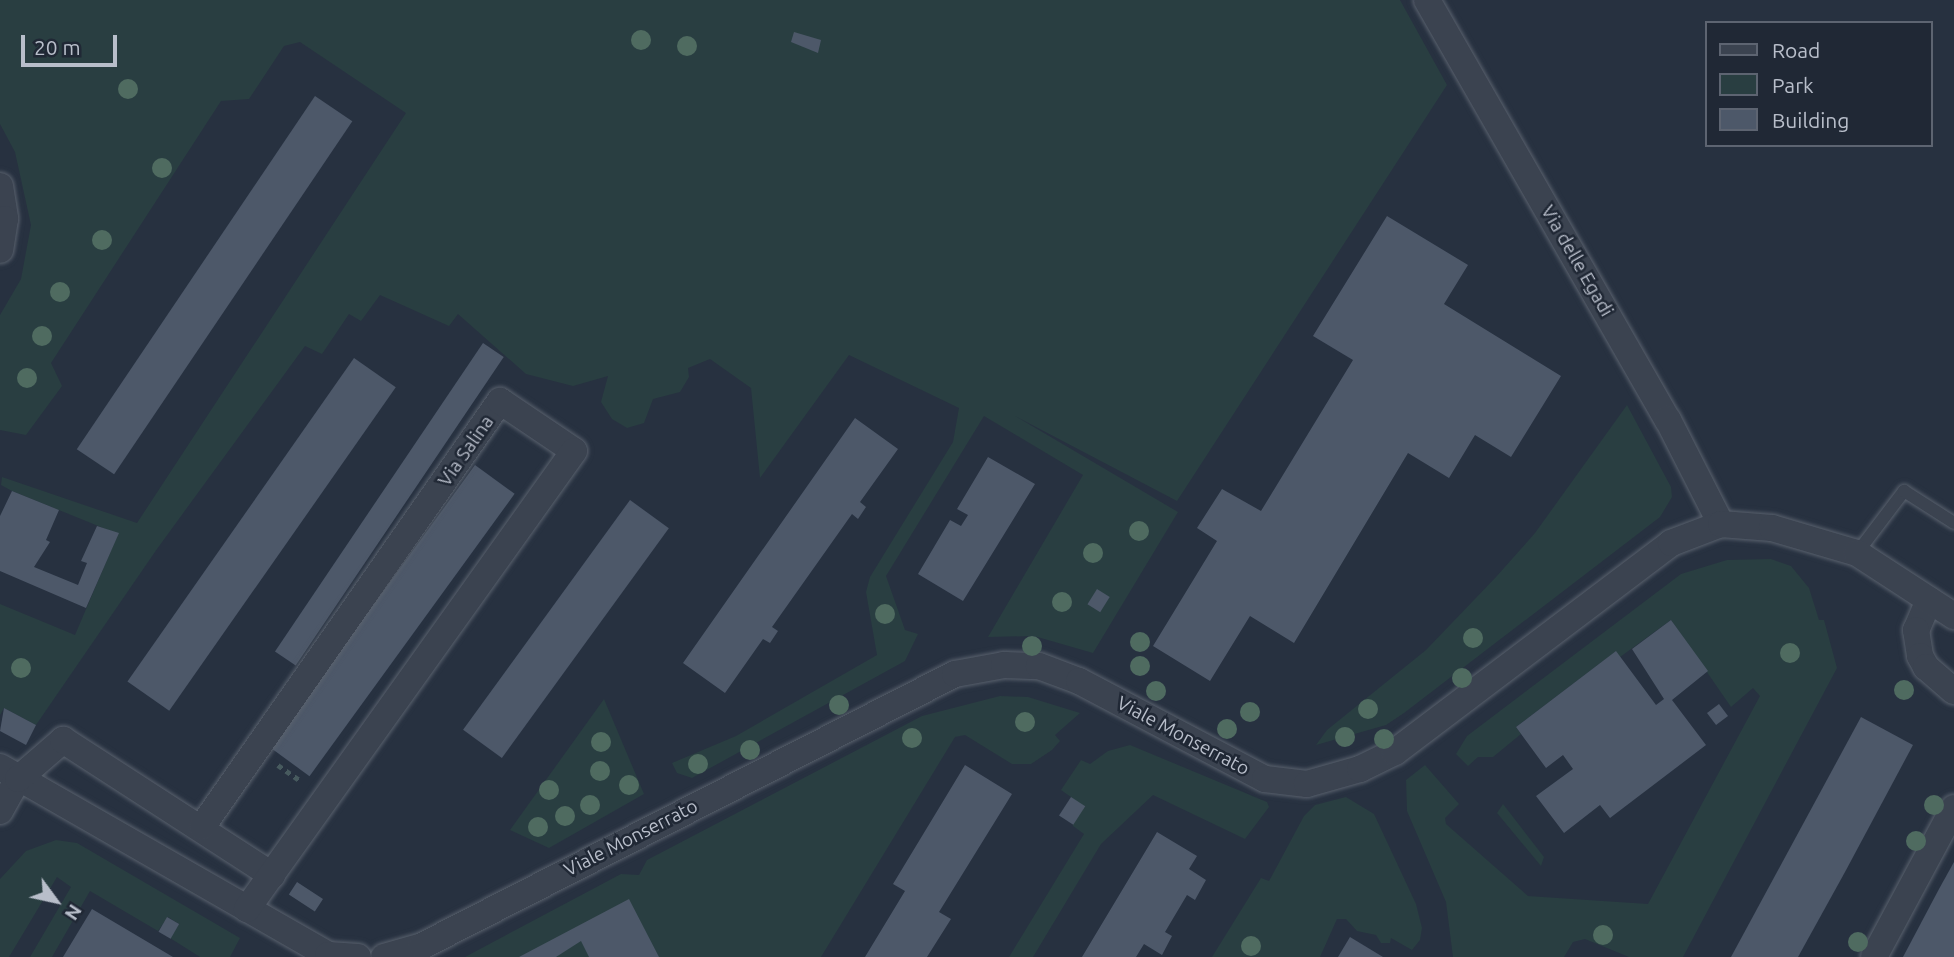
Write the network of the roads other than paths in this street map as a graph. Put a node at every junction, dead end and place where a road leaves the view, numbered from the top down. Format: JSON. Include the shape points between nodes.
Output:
{"nodes":[{"id":1,"x":1427,"y":0,"type":"edge"},
{"id":2,"x":0,"y":186,"type":"edge"},
{"id":3,"x":0,"y":250,"type":"edge"},
{"id":4,"x":1954,"y":523,"type":"edge"},
{"id":5,"x":1721,"y":524,"type":"junction"},
{"id":6,"x":1857,"y":553,"type":"junction"},
{"id":7,"x":1928,"y":600,"type":"junction"},
{"id":8,"x":1954,"y":616,"type":"edge"},
{"id":9,"x":1954,"y":691,"type":"edge"},
{"id":10,"x":9,"y":773,"type":"edge"},
{"id":11,"x":1954,"y":808,"type":"edge"},
{"id":12,"x":0,"y":811,"type":"edge"},
{"id":13,"x":202,"y":827,"type":"junction"},
{"id":14,"x":272,"y":875,"type":"junction"},
{"id":15,"x":247,"y":909,"type":"junction"},
{"id":16,"x":358,"y":957,"type":"edge"},
{"id":17,"x":384,"y":957,"type":"edge"},
{"id":18,"x":1874,"y":957,"type":"edge"}],
"edges":[{"from":1,"to":5,"type":"street","name":"Via delle Egadi","via":[[1668,420]]},
{"from":2,"to":3,"type":"street","via":[[5,219]]},
{"from":4,"to":6,"type":"lane","via":[[1904,491]]},
{"from":5,"to":6,"type":"street","name":"Viale Monserrato","via":[[1772,528]]},
{"from":5,"to":17,"type":"street","name":"Viale Monserrato","via":[[1671,543],[1395,752],[1360,769],[1307,784],[1265,779],[1079,681],[1039,666],[1004,665],[955,674],[422,946]]},
{"from":6,"to":7,"type":"street","name":"Viale Monserrato"},
{"from":7,"to":8,"type":"street","name":"Viale Monserrato"},
{"from":7,"to":9,"type":"street","via":[[1916,630],[1920,656]]},
{"from":10,"to":12,"type":"street"},
{"from":10,"to":13,"type":"street","via":[[63,740]]},
{"from":10,"to":15,"type":"street"},
{"from":11,"to":18,"type":"street"},
{"from":13,"to":14,"type":"street"},
{"from":13,"to":14,"type":"street","name":"Via Salina","via":[[500,401],[574,451]]},
{"from":14,"to":15,"type":"street","name":"Via Salina"},
{"from":15,"to":16,"type":"street","via":[[328,955]]}]}
